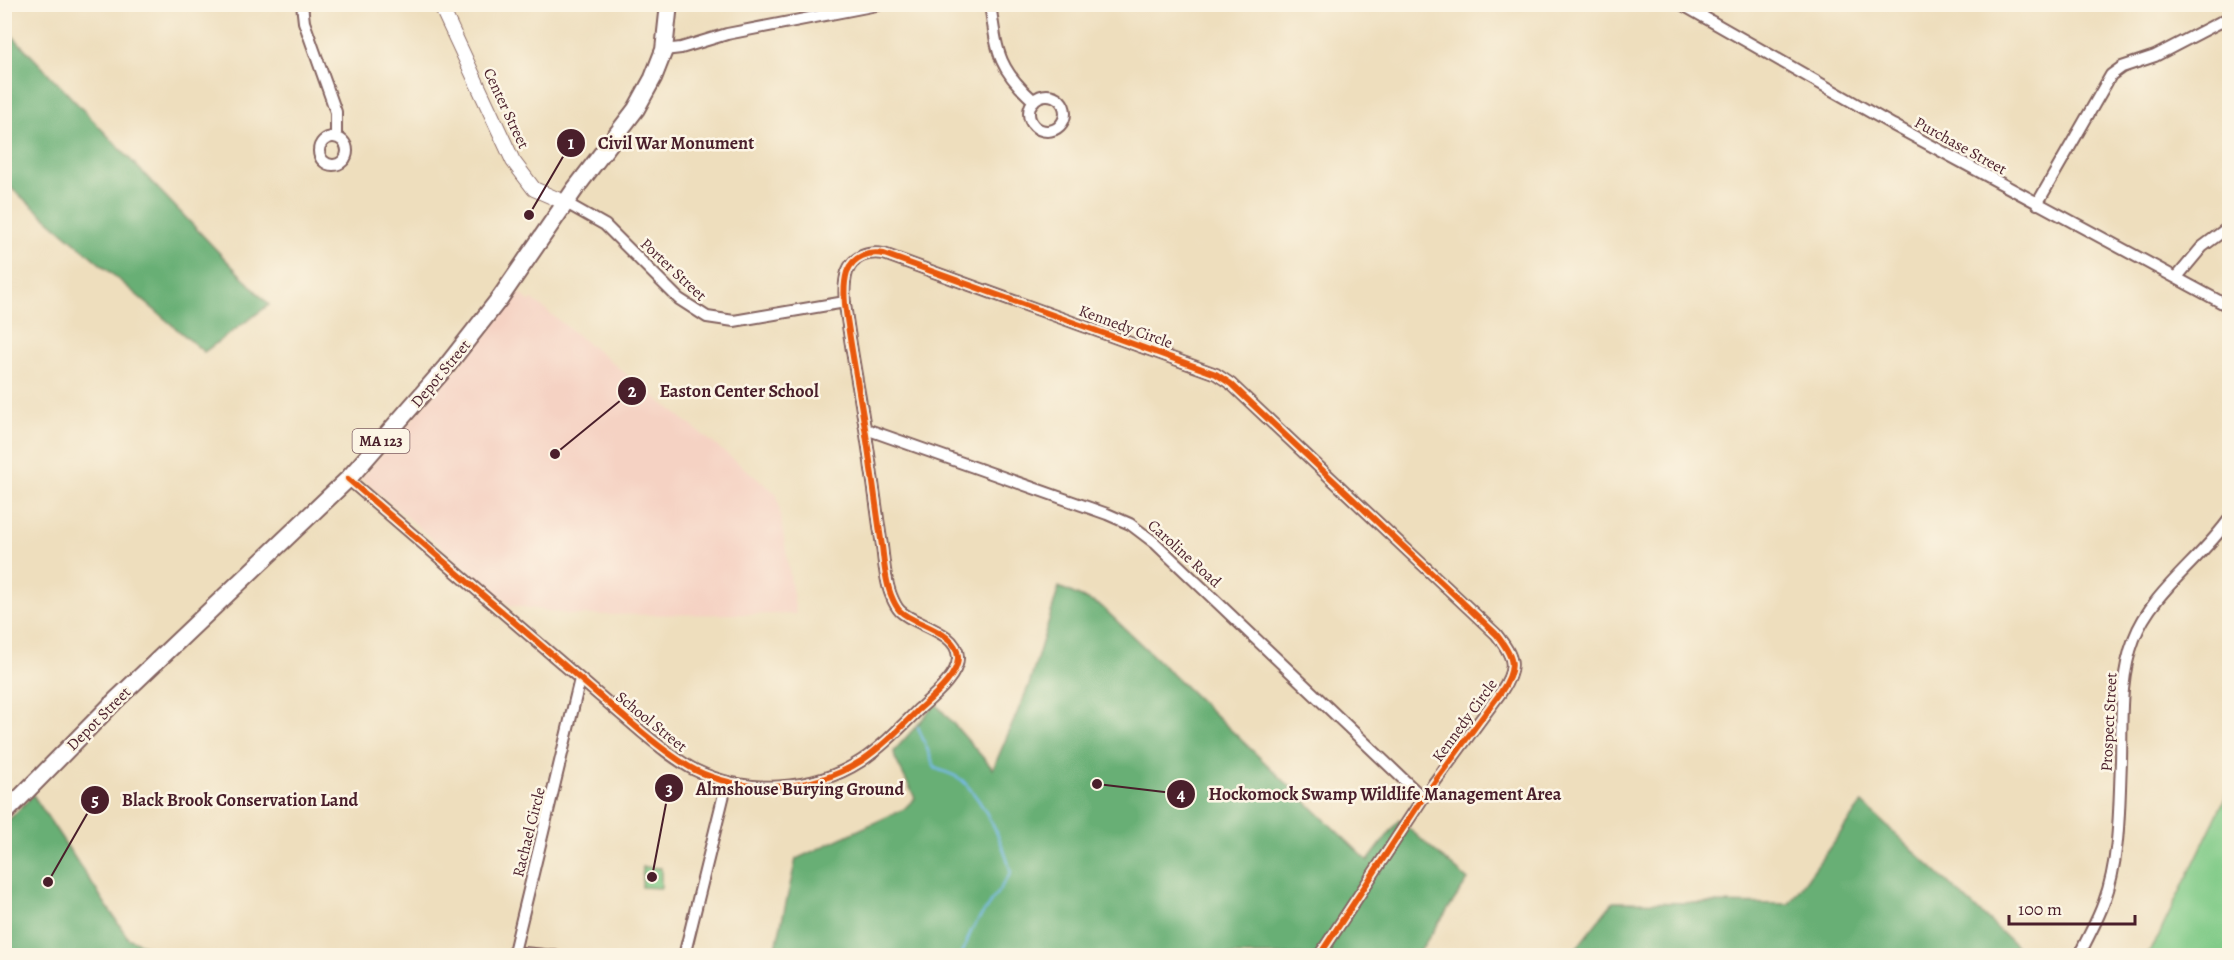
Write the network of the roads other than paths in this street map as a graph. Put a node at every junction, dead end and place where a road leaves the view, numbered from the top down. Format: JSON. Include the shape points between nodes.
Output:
{"nodes":[{"id":1,"x":302,"y":4,"type":"edge"},
{"id":2,"x":440,"y":4,"type":"edge"},
{"id":3,"x":669,"y":4,"type":"edge"},
{"id":4,"x":882,"y":4,"type":"edge"},
{"id":5,"x":990,"y":4,"type":"edge"},
{"id":6,"x":1681,"y":4,"type":"edge"},
{"id":7,"x":2229,"y":17,"type":"edge"},
{"id":8,"x":664,"y":50,"type":"junction"},
{"id":9,"x":1034,"y":101,"type":"dead end"},
{"id":10,"x":336,"y":137,"type":"dead end"},
{"id":11,"x":566,"y":203,"type":"junction"},
{"id":12,"x":2037,"y":204,"type":"junction"},
{"id":13,"x":2229,"y":226,"type":"edge"},
{"id":14,"x":2177,"y":277,"type":"junction"},
{"id":15,"x":845,"y":302,"type":"junction"},
{"id":16,"x":2229,"y":307,"type":"edge"},
{"id":17,"x":866,"y":429,"type":"junction"},
{"id":18,"x":348,"y":479,"type":"junction"},
{"id":19,"x":2229,"y":518,"type":"edge"},
{"id":20,"x":957,"y":651,"type":"joint"},
{"id":21,"x":580,"y":679,"type":"junction"},
{"id":22,"x":727,"y":782,"type":"junction"},
{"id":23,"x":1423,"y":798,"type":"junction"},
{"id":24,"x":4,"y":814,"type":"edge"},
{"id":25,"x":555,"y":956,"type":"edge"},
{"id":26,"x":684,"y":956,"type":"edge"},
{"id":27,"x":1318,"y":956,"type":"edge"},
{"id":28,"x":2079,"y":956,"type":"edge"}],
"edges":[{"from":1,"to":10,"type":"street","via":[[305,26],[336,112]]},
{"from":2,"to":11,"type":"main road","name":"Center Street","via":[[519,170],[538,192]]},
{"from":3,"to":8,"type":"highway","name":"Depot Street","number":"MA 123"},
{"from":4,"to":8,"type":"street"},
{"from":5,"to":9,"type":"street","via":[[996,49],[1003,66]]},
{"from":6,"to":12,"type":"street","name":"Purchase Street"},
{"from":7,"to":12,"type":"street","via":[[2111,75]]},
{"from":8,"to":11,"type":"highway","name":"Depot Street","number":"MA 123","via":[[636,109]]},
{"from":11,"to":15,"type":"street","name":"Porter Street","via":[[605,225],[679,299],[707,317],[734,321]]},
{"from":11,"to":18,"type":"highway","name":"Depot Street","number":"MA 123","via":[[446,367]]},
{"from":12,"to":14,"type":"street","name":"Purchase Street"},
{"from":13,"to":14,"type":"street","via":[[2202,247]]},
{"from":14,"to":16,"type":"street","name":"Purchase Street"},
{"from":15,"to":17,"type":"street","name":"Kennedy Circle"},
{"from":15,"to":23,"type":"street","name":"Kennedy Circle","via":[[845,282],[852,263],[864,255],[884,254],[1202,368],[1231,384],[1496,634],[1510,655],[1510,678]]},
{"from":17,"to":20,"type":"street","name":"Kennedy Circle","via":[[891,595],[900,610],[939,631]]},
{"from":17,"to":23,"type":"street","name":"Caroline Road","via":[[1137,528]]},
{"from":18,"to":21,"type":"street","name":"School Street"},
{"from":18,"to":24,"type":"highway","name":"Depot Street","number":"MA 123","via":[[116,700]]},
{"from":19,"to":28,"type":"street","name":"Prospect Street","via":[[2155,603],[2131,645],[2123,685],[2114,858],[2105,900]]},
{"from":20,"to":22,"type":"street","name":"School Street","via":[[958,660],[947,681],[891,737],[853,766],[829,777],[796,784]]},
{"from":21,"to":22,"type":"street","name":"School Street","via":[[676,759]]},
{"from":21,"to":25,"type":"street","name":"Rachael Circle","via":[[514,952]]},
{"from":22,"to":26,"type":"street"},
{"from":23,"to":27,"type":"street","name":"Kennedy Circle"}]}
